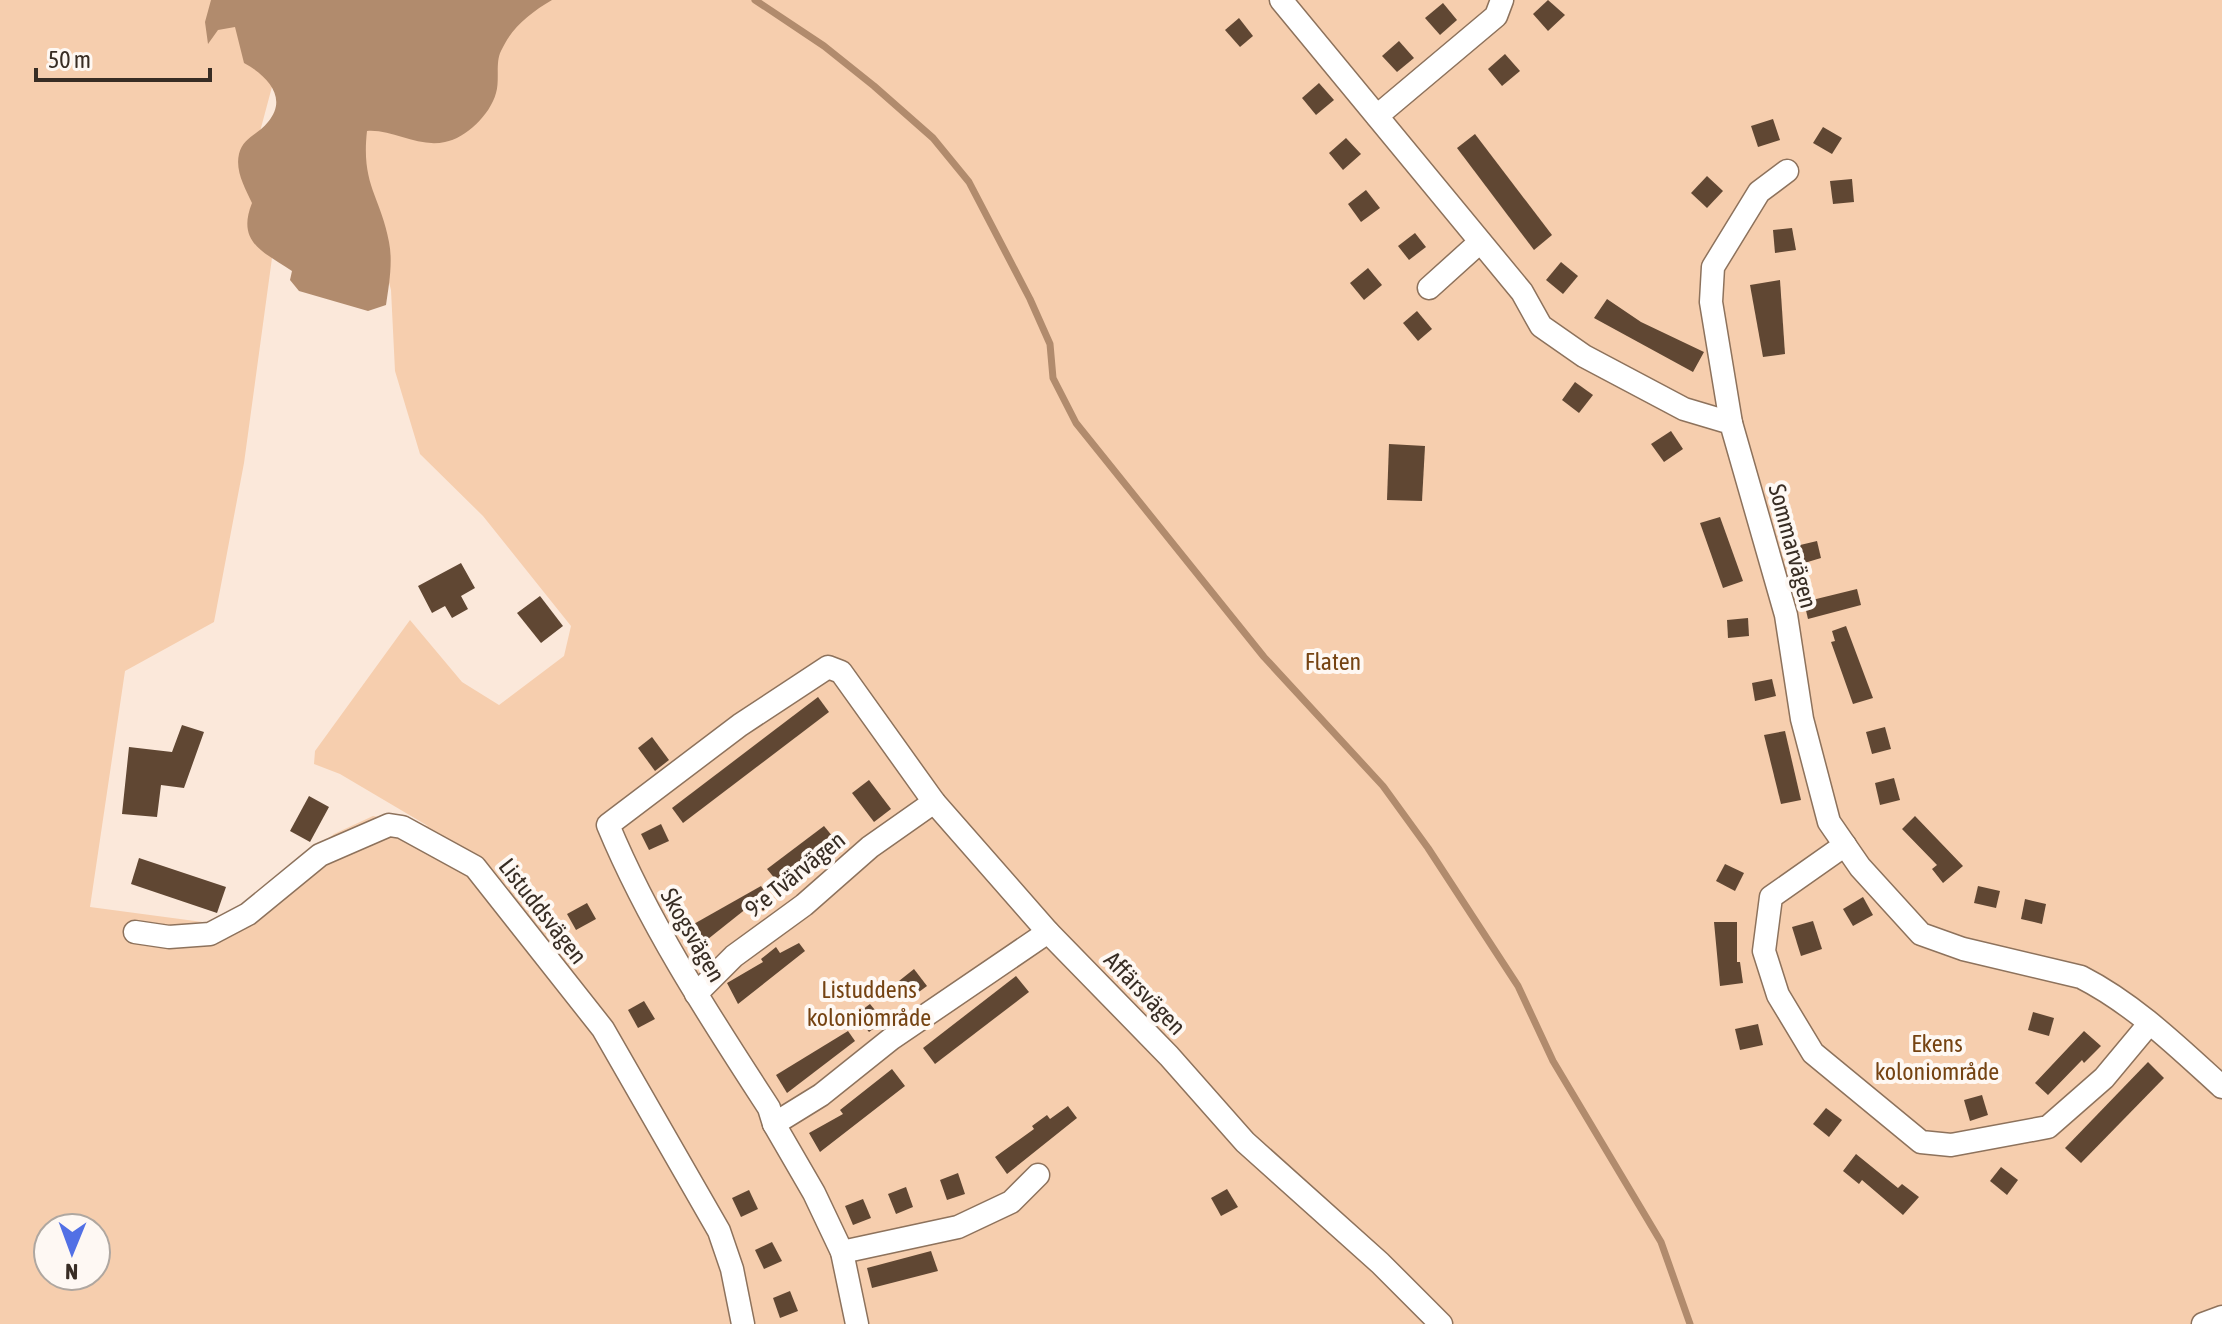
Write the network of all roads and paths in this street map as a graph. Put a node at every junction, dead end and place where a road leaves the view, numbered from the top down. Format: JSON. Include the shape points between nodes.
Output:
{"nodes":[{"id":1,"x":1281,"y":0,"type":"edge"},
{"id":2,"x":1502,"y":0,"type":"edge"},
{"id":3,"x":1377,"y":116,"type":"junction"},
{"id":4,"x":1787,"y":171,"type":"dead end"},
{"id":5,"x":1480,"y":242,"type":"junction"},
{"id":6,"x":1429,"y":288,"type":"dead end"},
{"id":7,"x":1731,"y":423,"type":"junction"},
{"id":8,"x":841,"y":672,"type":"joint"},
{"id":9,"x":934,"y":802,"type":"junction"},
{"id":10,"x":1845,"y":845,"type":"junction"},
{"id":11,"x":135,"y":932,"type":"dead end"},
{"id":12,"x":1048,"y":932,"type":"junction"},
{"id":13,"x":696,"y":994,"type":"junction"},
{"id":14,"x":2149,"y":1024,"type":"junction"},
{"id":15,"x":2222,"y":1087,"type":"edge"},
{"id":16,"x":774,"y":1124,"type":"junction"},
{"id":17,"x":1038,"y":1175,"type":"dead end"},
{"id":18,"x":842,"y":1252,"type":"junction"},
{"id":19,"x":2222,"y":1317,"type":"edge"},
{"id":20,"x":743,"y":1324,"type":"edge"},
{"id":21,"x":857,"y":1324,"type":"edge"},
{"id":22,"x":1441,"y":1324,"type":"edge"},
{"id":23,"x":2203,"y":1324,"type":"edge"}],
"edges":[{"from":1,"to":3,"type":"street"},
{"from":2,"to":3,"type":"street","via":[[1496,16]]},
{"from":3,"to":5,"type":"street"},
{"from":4,"to":7,"type":"street","name":"Sommarvägen","via":[[1759,192],[1713,267],[1711,302]]},
{"from":5,"to":6,"type":"street"},
{"from":5,"to":7,"type":"street","via":[[1522,292],[1541,326],[1584,356],[1684,409]]},
{"from":7,"to":10,"type":"street","name":"Sommarvägen","via":[[1786,615],[1802,719],[1829,822]]},
{"from":8,"to":9,"type":"street","name":"Affärsvägen"},
{"from":8,"to":13,"type":"street","name":"Skogsvägen","via":[[828,667],[740,725],[608,825],[630,877]]},
{"from":9,"to":12,"type":"street","name":"Affärsvägen"},
{"from":9,"to":13,"type":"street","name":"9:e Tvärvägen","via":[[734,956]]},
{"from":10,"to":14,"type":"street","name":"Sommarvägen","via":[[1921,934],[2081,977],[2128,1004]]},
{"from":10,"to":14,"type":"street","via":[[1771,897],[1764,951],[1778,995],[1813,1053],[1921,1142],[1951,1145],[2048,1127],[2104,1078]]},
{"from":11,"to":20,"type":"street","name":"Listuddsvägen","via":[[169,937],[210,934],[248,914],[320,855],[389,825],[475,867],[603,1029],[719,1231]]},
{"from":12,"to":16,"type":"street"},
{"from":12,"to":22,"type":"street","name":"Affärsvägen","via":[[1245,1142]]},
{"from":13,"to":16,"type":"street","name":"Skogsvägen"},
{"from":14,"to":15,"type":"street","name":"Sommarvägen"},
{"from":16,"to":18,"type":"street","name":"Skogsvägen"},
{"from":17,"to":18,"type":"street","via":[[1011,1202],[958,1227]]},
{"from":18,"to":21,"type":"street","name":"Skogsvägen"},
{"from":19,"to":23,"type":"street"}]}
